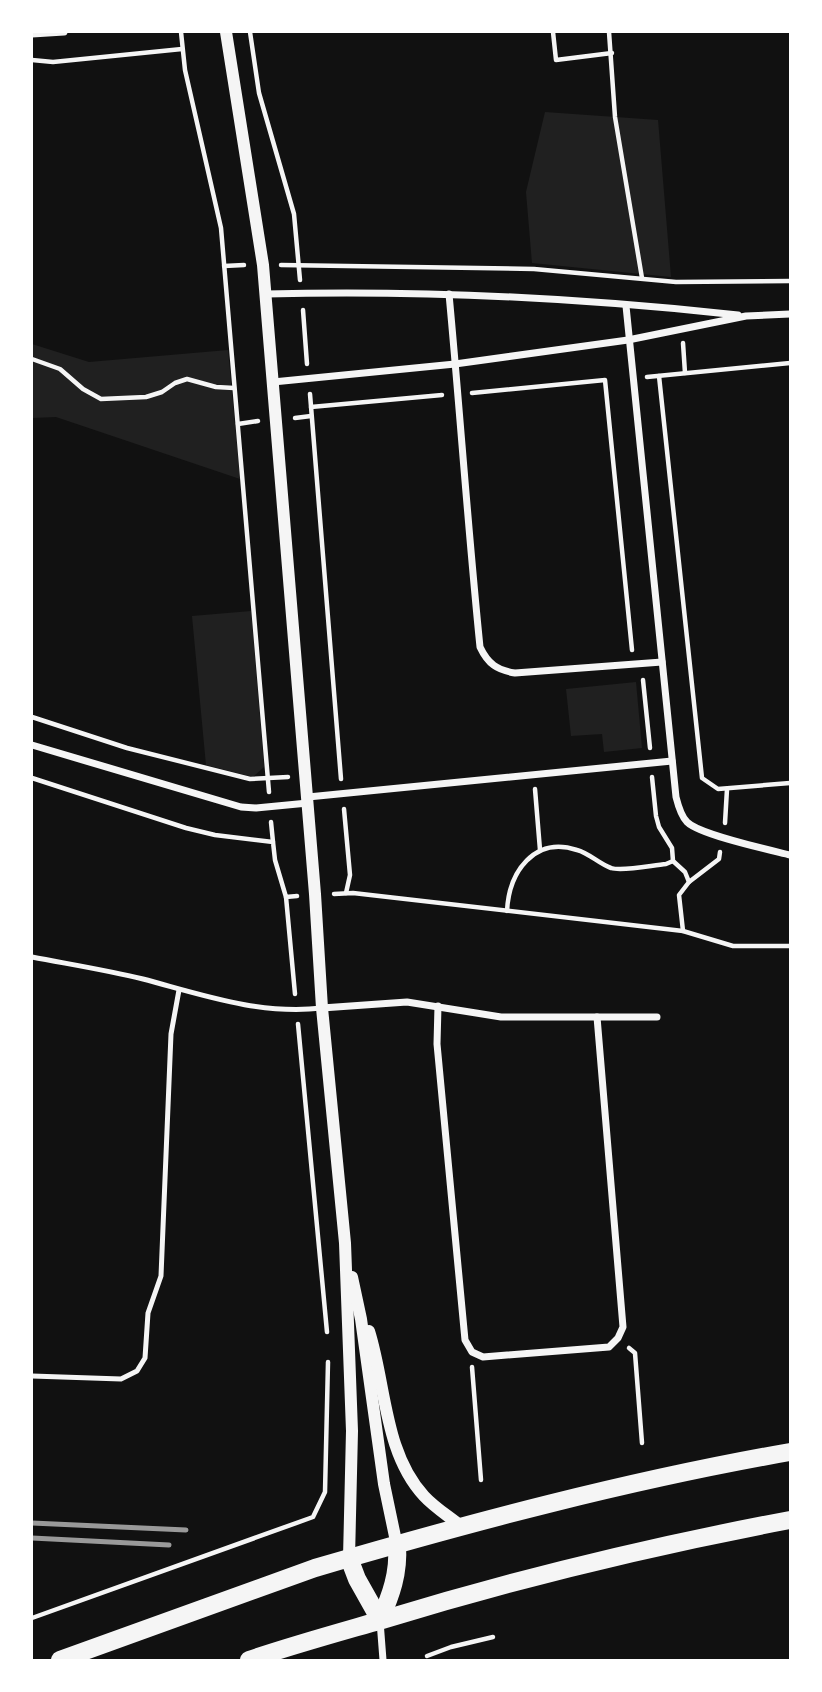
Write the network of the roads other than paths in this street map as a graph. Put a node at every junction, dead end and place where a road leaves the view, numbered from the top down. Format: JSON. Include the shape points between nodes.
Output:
{"nodes":[{"id":1,"x":64,"y":32,"type":"edge"},
{"id":2,"x":226,"y":32,"type":"edge"},
{"id":3,"x":32,"y":34,"type":"edge"},
{"id":4,"x":266,"y":294,"type":"junction"},
{"id":5,"x":449,"y":294,"type":"junction"},
{"id":6,"x":626,"y":306,"type":"junction"},
{"id":7,"x":790,"y":314,"type":"edge"},
{"id":8,"x":746,"y":316,"type":"junction"},
{"id":9,"x":628,"y":340,"type":"junction"},
{"id":10,"x":455,"y":364,"type":"junction"},
{"id":11,"x":273,"y":382,"type":"junction"},
{"id":12,"x":662,"y":662,"type":"junction"},
{"id":13,"x":32,"y":745,"type":"edge"},
{"id":14,"x":672,"y":761,"type":"junction"},
{"id":15,"x":308,"y":800,"type":"junction"},
{"id":16,"x":790,"y":855,"type":"edge"},
{"id":17,"x":32,"y":957,"type":"edge"},
{"id":18,"x":179,"y":990,"type":"junction"},
{"id":19,"x":438,"y":1006,"type":"junction"},
{"id":20,"x":322,"y":1008,"type":"junction"},
{"id":21,"x":597,"y":1017,"type":"junction"},
{"id":22,"x":657,"y":1017,"type":"dead end"},
{"id":23,"x":345,"y":1243,"type":"junction"},
{"id":24,"x":352,"y":1274,"type":"junction"},
{"id":25,"x":32,"y":1376,"type":"edge"},
{"id":26,"x":790,"y":1452,"type":"edge"},
{"id":27,"x":790,"y":1520,"type":"edge"},
{"id":28,"x":462,"y":1527,"type":"junction"},
{"id":29,"x":397,"y":1546,"type":"junction"},
{"id":30,"x":349,"y":1558,"type":"junction"},
{"id":31,"x":380,"y":1620,"type":"junction"},
{"id":32,"x":60,"y":1661,"type":"edge"},
{"id":33,"x":249,"y":1661,"type":"edge"},
{"id":34,"x":383,"y":1661,"type":"edge"}],
"edges":[{"from":1,"to":3,"type":"street"},
{"from":2,"to":4,"type":"street"},
{"from":4,"to":5,"type":"street"},
{"from":4,"to":11,"type":"street"},
{"from":5,"to":6,"type":"street"},
{"from":5,"to":10,"type":"street"},
{"from":6,"to":8,"type":"street"},
{"from":6,"to":9,"type":"street"},
{"from":7,"to":8,"type":"street"},
{"from":8,"to":9,"type":"street"},
{"from":9,"to":10,"type":"street"},
{"from":9,"to":12,"type":"street"},
{"from":10,"to":11,"type":"street"},
{"from":10,"to":12,"type":"street","via":[[480,647],[485,658],[502,671],[515,673]]},
{"from":11,"to":15,"type":"street"},
{"from":12,"to":14,"type":"street"},
{"from":13,"to":15,"type":"street","via":[[223,803],[271,808]]},
{"from":14,"to":15,"type":"street"},
{"from":14,"to":16,"type":"street","via":[[676,797],[685,820],[723,837]]},
{"from":15,"to":20,"type":"street"},
{"from":17,"to":18,"type":"lane"},
{"from":18,"to":20,"type":"lane","via":[[276,1010]]},
{"from":18,"to":25,"type":"lane","via":[[170,1034],[161,1276],[148,1313],[145,1358],[136,1371],[121,1379]]},
{"from":19,"to":20,"type":"street","via":[[407,1002]]},
{"from":19,"to":21,"type":"street","via":[[501,1017]]},
{"from":19,"to":21,"type":"street","via":[[437,1044],[465,1340],[472,1352],[483,1357],[609,1346],[623,1327]]},
{"from":20,"to":23,"type":"street"},
{"from":21,"to":22,"type":"street"},
{"from":23,"to":24,"type":"street"},
{"from":23,"to":30,"type":"street","via":[[352,1431]]},
{"from":24,"to":28,"type":"street","via":[[401,1460],[424,1496]]},
{"from":24,"to":29,"type":"street"},
{"from":26,"to":28,"type":"highway"},
{"from":27,"to":31,"type":"highway","via":[[499,1585]]},
{"from":28,"to":29,"type":"highway"},
{"from":29,"to":30,"type":"highway"},
{"from":29,"to":31,"type":"highway","via":[[394,1583]]},
{"from":30,"to":31,"type":"highway"},
{"from":30,"to":32,"type":"highway"},
{"from":31,"to":33,"type":"highway"},
{"from":31,"to":34,"type":"street"}]}
